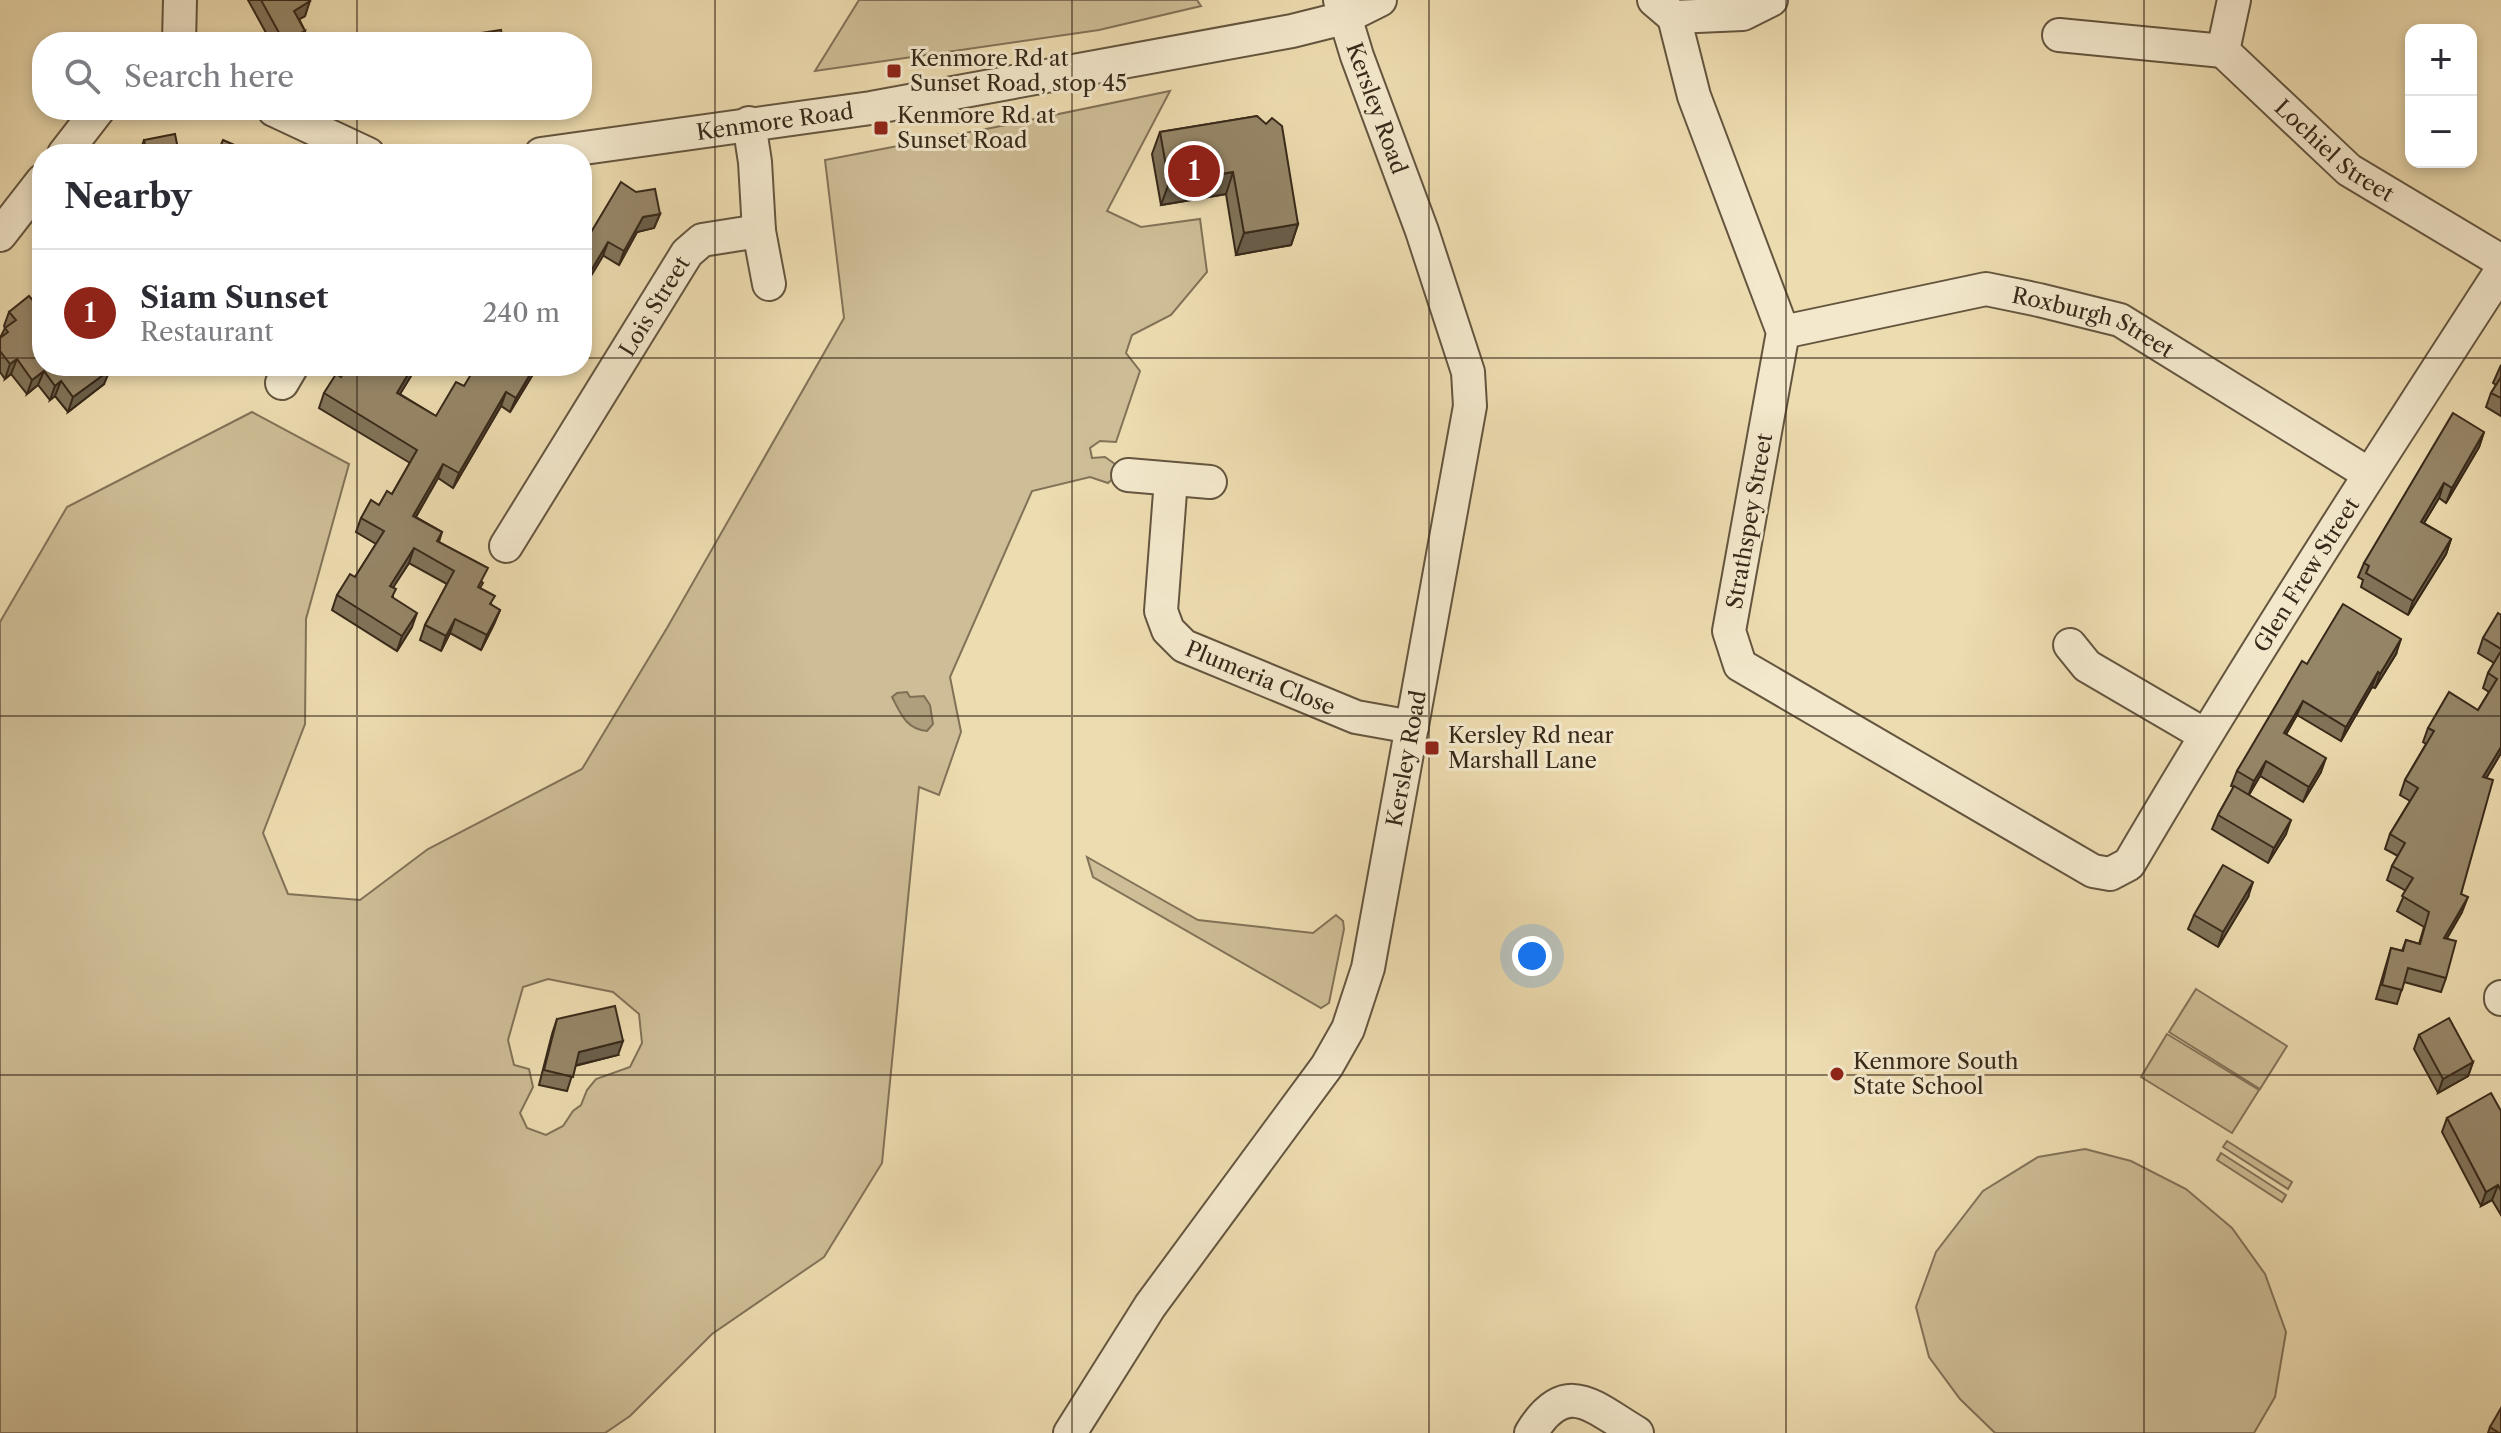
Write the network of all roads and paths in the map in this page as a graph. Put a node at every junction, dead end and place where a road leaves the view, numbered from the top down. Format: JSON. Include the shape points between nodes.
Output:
{"nodes":[{"id":1,"x":180,"y":0,"type":"edge"},
{"id":2,"x":1380,"y":0,"type":"edge"},
{"id":3,"x":1771,"y":0,"type":"edge"},
{"id":4,"x":2234,"y":0,"type":"edge"},
{"id":5,"x":1664,"y":8,"type":"edge"},
{"id":6,"x":1342,"y":9,"type":"edge"},
{"id":7,"x":179,"y":32,"type":"edge"},
{"id":8,"x":2059,"y":35,"type":"dead end"},
{"id":9,"x":2223,"y":51,"type":"junction"},
{"id":10,"x":90,"y":120,"type":"edge"},
{"id":11,"x":295,"y":120,"type":"edge"},
{"id":12,"x":749,"y":123,"type":"junction"},
{"id":13,"x":72,"y":144,"type":"edge"},
{"id":14,"x":347,"y":144,"type":"edge"},
{"id":15,"x":592,"y":146,"type":"edge"},
{"id":16,"x":32,"y":194,"type":"edge"},
{"id":17,"x":759,"y":231,"type":"junction"},
{"id":18,"x":0,"y":235,"type":"edge"},
{"id":19,"x":2501,"y":261,"type":"edge"},
{"id":20,"x":2501,"y":271,"type":"edge"},
{"id":21,"x":769,"y":284,"type":"dead end"},
{"id":22,"x":1783,"y":332,"type":"junction"},
{"id":23,"x":2369,"y":474,"type":"junction"},
{"id":24,"x":1128,"y":475,"type":"dead end"},
{"id":25,"x":1171,"y":479,"type":"junction"},
{"id":26,"x":1210,"y":482,"type":"dead end"},
{"id":27,"x":506,"y":546,"type":"dead end"},
{"id":28,"x":2070,"y":645,"type":"dead end"},
{"id":29,"x":1412,"y":727,"type":"junction"},
{"id":30,"x":2205,"y":735,"type":"junction"},
{"id":31,"x":2110,"y":874,"type":"joint"},
{"id":32,"x":1070,"y":1433,"type":"edge"},
{"id":33,"x":1531,"y":1433,"type":"edge"},
{"id":34,"x":1637,"y":1433,"type":"edge"}],
"edges":[{"from":1,"to":7,"type":"street"},
{"from":2,"to":6,"type":"street","name":"Kenmore Road"},
{"from":3,"to":5,"type":"street","via":[[1743,14]]},
{"from":4,"to":9,"type":"street"},
{"from":5,"to":22,"type":"street"},
{"from":6,"to":12,"type":"street","name":"Kenmore Road","via":[[1292,31],[967,92]]},
{"from":6,"to":29,"type":"street","name":"Kersley Road","via":[[1468,372],[1470,406]]},
{"from":8,"to":9,"type":"street"},
{"from":9,"to":19,"type":"street","name":"Lochiel Street","via":[[2349,170]]},
{"from":10,"to":13,"type":"street"},
{"from":11,"to":14,"type":"street"},
{"from":12,"to":15,"type":"street","name":"Kenmore Road"},
{"from":12,"to":17,"type":"street"},
{"from":16,"to":18,"type":"street"},
{"from":17,"to":21,"type":"street"},
{"from":17,"to":27,"type":"street","name":"Lois Street","via":[[702,240],[687,253]]},
{"from":20,"to":23,"type":"street","name":"Glen Frew Street"},
{"from":22,"to":23,"type":"street","name":"Roxburgh Street","via":[[1986,289],[2039,300],[2120,320]]},
{"from":22,"to":31,"type":"street","name":"Strathspey Street","via":[[1729,631],[1740,665],[2093,871]]},
{"from":23,"to":30,"type":"street","name":"Glen Frew Street"},
{"from":24,"to":25,"type":"street"},
{"from":25,"to":26,"type":"street"},
{"from":25,"to":29,"type":"street","name":"Plumeria Close","via":[[1161,611],[1168,630],[1184,646],[1356,717]]},
{"from":28,"to":30,"type":"street","via":[[2087,666]]},
{"from":29,"to":32,"type":"street","name":"Kersley Road","via":[[1368,968],[1348,1029],[1327,1066],[1150,1306]]},
{"from":30,"to":31,"type":"street","name":"Glen Frew Street","via":[[2129,864]]},
{"from":33,"to":34,"type":"street","via":[[1558,1403],[1579,1399]]}]}
